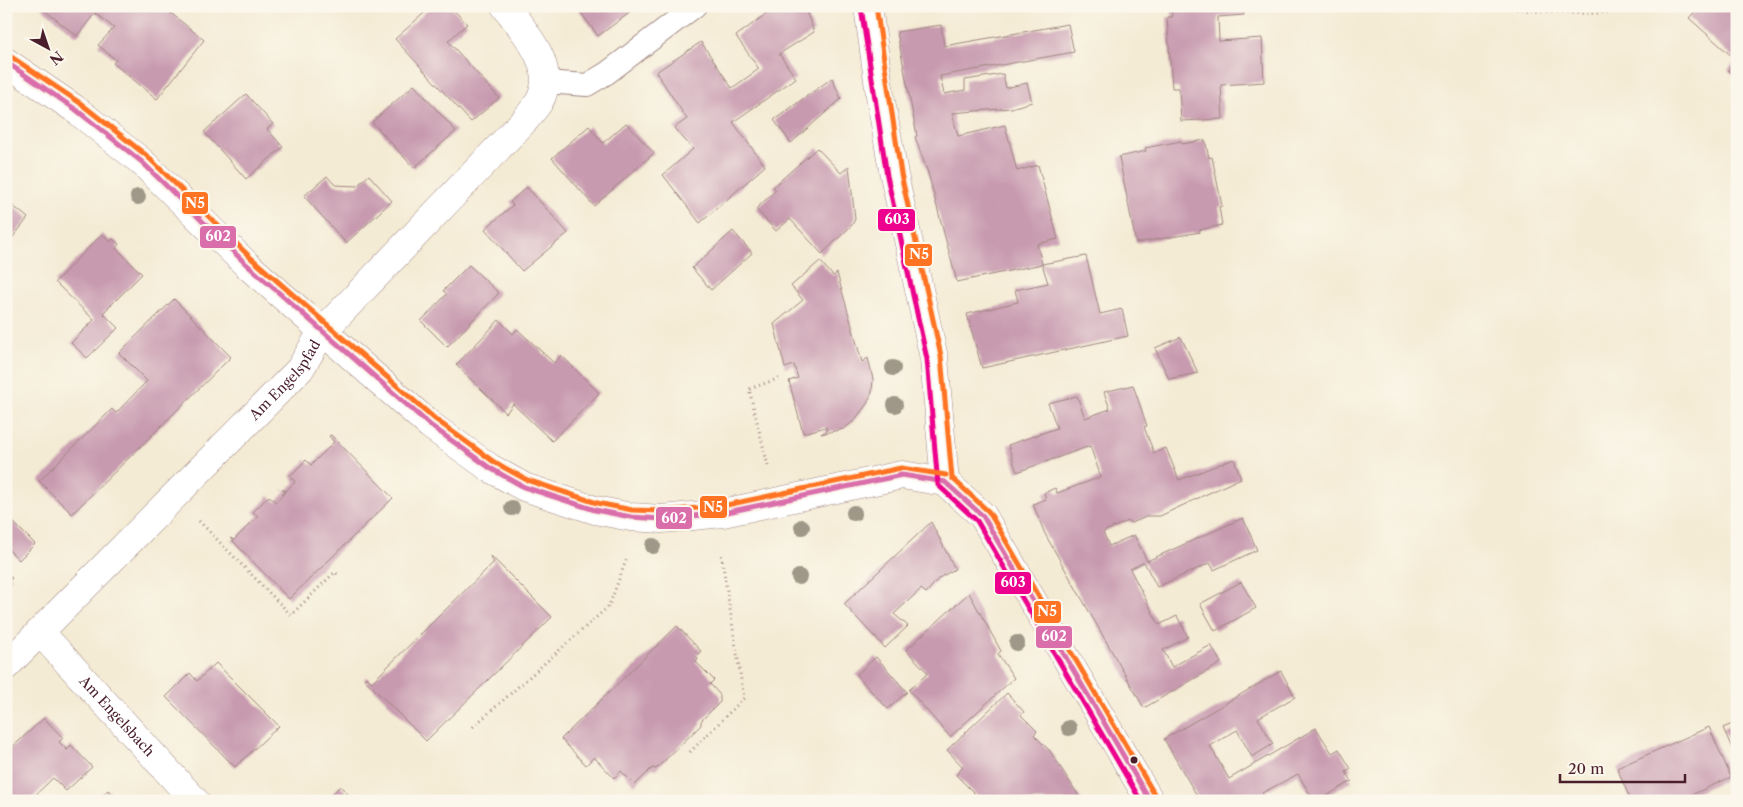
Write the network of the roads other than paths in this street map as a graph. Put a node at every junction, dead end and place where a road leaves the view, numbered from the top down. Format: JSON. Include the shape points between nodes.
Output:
{"nodes":[{"id":1,"x":505,"y":6,"type":"edge"},
{"id":2,"x":695,"y":6,"type":"edge"},
{"id":3,"x":868,"y":6,"type":"edge"},
{"id":4,"x":6,"y":62,"type":"edge"},
{"id":5,"x":545,"y":82,"type":"junction"},
{"id":6,"x":322,"y":332,"type":"junction"},
{"id":7,"x":944,"y":482,"type":"junction"},
{"id":8,"x":40,"y":632,"type":"junction"},
{"id":9,"x":6,"y":666,"type":"edge"},
{"id":10,"x":195,"y":801,"type":"edge"},
{"id":11,"x":1150,"y":801,"type":"edge"}],
"edges":[{"from":1,"to":5,"type":"street","via":[[542,61]]},
{"from":2,"to":5,"type":"lane","via":[[587,85]]},
{"from":3,"to":7,"type":"street","via":[[894,175],[934,358]]},
{"from":4,"to":6,"type":"street","via":[[75,108],[142,162],[246,264]]},
{"from":5,"to":6,"type":"street","name":"Am Engelspfad","via":[[540,100],[525,120]]},
{"from":6,"to":7,"type":"street","via":[[430,425],[484,464],[524,487],[594,510],[631,517],[695,517],[902,475]]},
{"from":6,"to":8,"type":"street","name":"Am Engelspfad","via":[[300,369]]},
{"from":7,"to":11,"type":"street","via":[[983,516]]},
{"from":8,"to":9,"type":"street","name":"Am Engelspfad"},
{"from":8,"to":10,"type":"street","name":"Am Engelsbach"}]}
